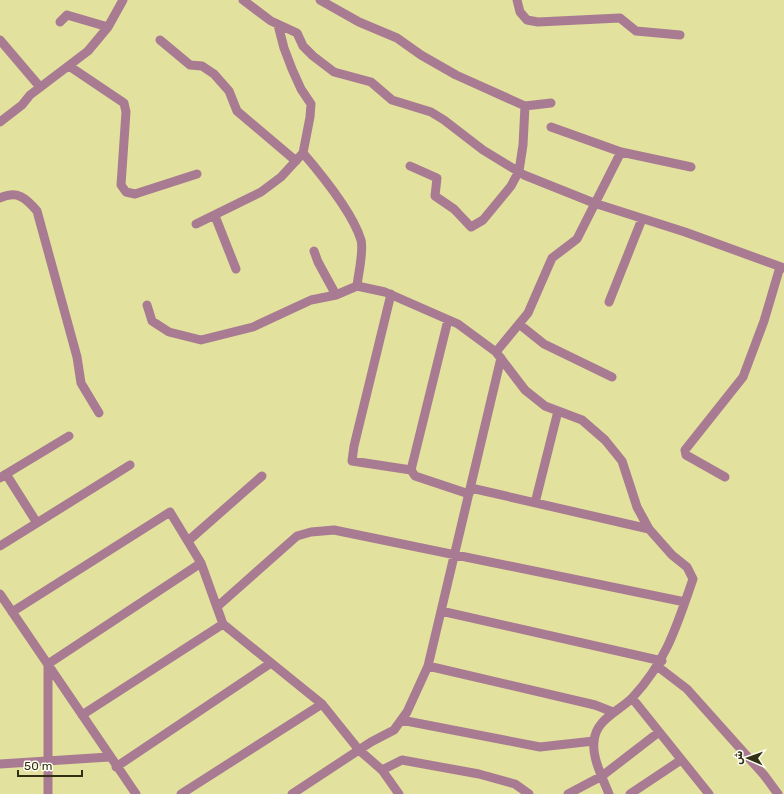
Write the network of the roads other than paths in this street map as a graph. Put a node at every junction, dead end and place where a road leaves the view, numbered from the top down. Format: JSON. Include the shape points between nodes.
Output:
{"nodes":[{"id":1,"x":124,"y":0,"type":"edge"},
{"id":2,"x":243,"y":0,"type":"edge"},
{"id":3,"x":320,"y":0,"type":"edge"},
{"id":4,"x":517,"y":0,"type":"edge"},
{"id":5,"x":60,"y":22,"type":"dead end"},
{"id":6,"x":278,"y":25,"type":"junction"},
{"id":7,"x":108,"y":27,"type":"junction"},
{"id":8,"x":680,"y":35,"type":"dead end"},
{"id":9,"x":0,"y":40,"type":"edge"},
{"id":10,"x":160,"y":40,"type":"dead end"},
{"id":11,"x":69,"y":66,"type":"junction"},
{"id":12,"x":40,"y":87,"type":"junction"},
{"id":13,"x":551,"y":103,"type":"dead end"},
{"id":14,"x":525,"y":106,"type":"junction"},
{"id":15,"x":0,"y":122,"type":"edge"},
{"id":16,"x":551,"y":127,"type":"dead end"},
{"id":17,"x":621,"y":152,"type":"junction"},
{"id":18,"x":303,"y":153,"type":"junction"},
{"id":19,"x":296,"y":161,"type":"junction"},
{"id":20,"x":410,"y":166,"type":"dead end"},
{"id":21,"x":691,"y":167,"type":"dead end"},
{"id":22,"x":519,"y":171,"type":"junction"},
{"id":23,"x":197,"y":174,"type":"dead end"},
{"id":24,"x":0,"y":198,"type":"edge"},
{"id":25,"x":594,"y":203,"type":"junction"},
{"id":26,"x":215,"y":216,"type":"junction"},
{"id":27,"x":642,"y":219,"type":"junction"},
{"id":28,"x":196,"y":224,"type":"dead end"},
{"id":29,"x":314,"y":251,"type":"dead end"},
{"id":30,"x":782,"y":268,"type":"edge"},
{"id":31,"x":236,"y":270,"type":"dead end"},
{"id":32,"x":357,"y":286,"type":"junction"},
{"id":33,"x":391,"y":294,"type":"junction"},
{"id":34,"x":336,"y":295,"type":"junction"},
{"id":35,"x":609,"y":302,"type":"dead end"},
{"id":36,"x":147,"y":305,"type":"dead end"},
{"id":37,"x":448,"y":320,"type":"junction"},
{"id":38,"x":519,"y":324,"type":"junction"},
{"id":39,"x":499,"y":355,"type":"junction"},
{"id":40,"x":612,"y":377,"type":"dead end"},
{"id":41,"x":558,"y":411,"type":"junction"},
{"id":42,"x":100,"y":413,"type":"dead end"},
{"id":43,"x":68,"y":436,"type":"dead end"},
{"id":44,"x":130,"y":465,"type":"dead end"},
{"id":45,"x":411,"y":470,"type":"junction"},
{"id":46,"x":3,"y":476,"type":"edge"},
{"id":47,"x":262,"y":476,"type":"dead end"},
{"id":48,"x":725,"y":477,"type":"dead end"},
{"id":49,"x":470,"y":491,"type":"junction"},
{"id":50,"x":536,"y":503,"type":"junction"},
{"id":51,"x":37,"y":523,"type":"junction"},
{"id":52,"x":649,"y":529,"type":"junction"},
{"id":53,"x":188,"y":542,"type":"junction"},
{"id":54,"x":0,"y":546,"type":"edge"},
{"id":55,"x":455,"y":555,"type":"junction"},
{"id":56,"x":201,"y":563,"type":"junction"},
{"id":57,"x":0,"y":594,"type":"edge"},
{"id":58,"x":685,"y":602,"type":"junction"},
{"id":59,"x":218,"y":606,"type":"junction"},
{"id":60,"x":12,"y":612,"type":"junction"},
{"id":61,"x":441,"y":612,"type":"junction"},
{"id":62,"x":222,"y":624,"type":"junction"},
{"id":63,"x":270,"y":663,"type":"junction"},
{"id":64,"x":659,"y":663,"type":"junction"},
{"id":65,"x":48,"y":664,"type":"junction"},
{"id":66,"x":428,"y":666,"type":"junction"},
{"id":67,"x":632,"y":698,"type":"junction"},
{"id":68,"x":322,"y":704,"type":"junction"},
{"id":69,"x":613,"y":712,"type":"junction"},
{"id":70,"x":82,"y":715,"type":"junction"},
{"id":71,"x":401,"y":720,"type":"junction"},
{"id":72,"x":659,"y":732,"type":"junction"},
{"id":73,"x":594,"y":742,"type":"junction"},
{"id":74,"x":359,"y":750,"type":"junction"},
{"id":75,"x":110,"y":757,"type":"junction"},
{"id":76,"x":681,"y":760,"type":"junction"},
{"id":77,"x":49,"y":762,"type":"junction"},
{"id":78,"x":0,"y":764,"type":"edge"},
{"id":79,"x":116,"y":767,"type":"junction"},
{"id":80,"x":382,"y":770,"type":"junction"},
{"id":81,"x":602,"y":776,"type":"junction"},
{"id":82,"x":48,"y":794,"type":"edge"},
{"id":83,"x":136,"y":794,"type":"edge"},
{"id":84,"x":181,"y":794,"type":"edge"},
{"id":85,"x":292,"y":794,"type":"edge"},
{"id":86,"x":400,"y":794,"type":"edge"},
{"id":87,"x":529,"y":794,"type":"edge"},
{"id":88,"x":568,"y":794,"type":"edge"},
{"id":89,"x":609,"y":794,"type":"edge"},
{"id":90,"x":630,"y":794,"type":"edge"},
{"id":91,"x":709,"y":794,"type":"edge"},
{"id":92,"x":778,"y":794,"type":"edge"}],
"edges":[{"from":1,"to":7,"type":"street"},
{"from":2,"to":6,"type":"street"},
{"from":3,"to":14,"type":"street","via":[[359,22],[397,38],[456,75]]},
{"from":4,"to":8,"type":"street","via":[[520,12],[527,20],[538,22],[620,18],[636,31]]},
{"from":5,"to":7,"type":"street","via":[[67,15]]},
{"from":6,"to":18,"type":"street","via":[[292,69],[301,90],[311,104]]},
{"from":6,"to":22,"type":"street","via":[[297,34],[303,46],[334,72],[371,82],[392,100],[431,112],[483,150]]},
{"from":7,"to":11,"type":"street","via":[[88,51]]},
{"from":9,"to":12,"type":"street"},
{"from":10,"to":19,"type":"street","via":[[190,65],[202,66],[214,74],[230,91],[238,111]]},
{"from":11,"to":12,"type":"street"},
{"from":11,"to":23,"type":"street","via":[[124,103],[126,112],[121,185],[126,192],[135,194]]},
{"from":12,"to":15,"type":"street"},
{"from":13,"to":14,"type":"street"},
{"from":14,"to":22,"type":"street"},
{"from":16,"to":17,"type":"street"},
{"from":17,"to":21,"type":"street"},
{"from":17,"to":25,"type":"street"},
{"from":18,"to":19,"type":"street"},
{"from":18,"to":32,"type":"street","via":[[326,180],[354,225],[361,242]]},
{"from":19,"to":26,"type":"street","via":[[281,177],[261,192]]},
{"from":20,"to":22,"type":"street","via":[[437,178],[435,196],[454,208],[471,227],[483,220],[511,186]]},
{"from":22,"to":25,"type":"street"},
{"from":24,"to":42,"type":"street","via":[[8,194],[26,198],[37,211],[77,357],[81,383]]},
{"from":25,"to":27,"type":"street"},
{"from":25,"to":38,"type":"street","via":[[577,239],[552,258],[528,313]]},
{"from":26,"to":28,"type":"street"},
{"from":26,"to":31,"type":"street"},
{"from":27,"to":30,"type":"street"},
{"from":27,"to":35,"type":"street"},
{"from":29,"to":34,"type":"street"},
{"from":30,"to":48,"type":"street","via":[[743,376],[684,450],[686,455]]},
{"from":32,"to":33,"type":"street"},
{"from":32,"to":34,"type":"street"},
{"from":33,"to":37,"type":"street"},
{"from":33,"to":45,"type":"street","via":[[352,461]]},
{"from":34,"to":36,"type":"street","via":[[311,300],[253,327],[201,340],[169,332],[152,321]]},
{"from":37,"to":39,"type":"street","via":[[458,324]]},
{"from":37,"to":45,"type":"street"},
{"from":38,"to":39,"type":"street"},
{"from":38,"to":40,"type":"street","via":[[544,344]]},
{"from":39,"to":41,"type":"street","via":[[525,390],[545,406]]},
{"from":39,"to":49,"type":"street"},
{"from":41,"to":50,"type":"street"},
{"from":41,"to":52,"type":"street","via":[[582,420],[605,440],[622,461],[638,507]]},
{"from":43,"to":46,"type":"street"},
{"from":44,"to":51,"type":"street"},
{"from":45,"to":49,"type":"street","via":[[414,476]]},
{"from":46,"to":51,"type":"street"},
{"from":47,"to":53,"type":"street"},
{"from":49,"to":50,"type":"street"},
{"from":49,"to":55,"type":"street"},
{"from":50,"to":52,"type":"street"},
{"from":51,"to":54,"type":"street"},
{"from":52,"to":58,"type":"street","via":[[672,555],[687,567],[693,579]]},
{"from":53,"to":56,"type":"street"},
{"from":53,"to":60,"type":"street","via":[[170,512]]},
{"from":55,"to":58,"type":"street"},
{"from":55,"to":59,"type":"street","via":[[334,530],[311,532],[297,536]]},
{"from":55,"to":61,"type":"street"},
{"from":56,"to":59,"type":"street"},
{"from":56,"to":65,"type":"street"},
{"from":57,"to":60,"type":"street"},
{"from":58,"to":64,"type":"street"},
{"from":59,"to":62,"type":"street"},
{"from":60,"to":65,"type":"street"},
{"from":61,"to":64,"type":"street"},
{"from":61,"to":66,"type":"street"},
{"from":62,"to":63,"type":"street"},
{"from":62,"to":70,"type":"street"},
{"from":63,"to":68,"type":"street"},
{"from":63,"to":79,"type":"street"},
{"from":64,"to":67,"type":"street"},
{"from":64,"to":92,"type":"street","via":[[687,689]]},
{"from":65,"to":70,"type":"street"},
{"from":65,"to":77,"type":"street"},
{"from":66,"to":69,"type":"street","via":[[595,705]]},
{"from":66,"to":71,"type":"street"},
{"from":67,"to":69,"type":"street"},
{"from":67,"to":72,"type":"street"},
{"from":68,"to":74,"type":"street"},
{"from":68,"to":84,"type":"street"},
{"from":69,"to":73,"type":"street","via":[[598,728]]},
{"from":70,"to":75,"type":"street"},
{"from":71,"to":73,"type":"street","via":[[540,748]]},
{"from":71,"to":74,"type":"street","via":[[394,730]]},
{"from":72,"to":76,"type":"street"},
{"from":72,"to":81,"type":"street"},
{"from":73,"to":81,"type":"street"},
{"from":74,"to":80,"type":"street"},
{"from":74,"to":85,"type":"street"},
{"from":75,"to":77,"type":"street"},
{"from":75,"to":79,"type":"street"},
{"from":76,"to":90,"type":"street"},
{"from":76,"to":91,"type":"street"},
{"from":77,"to":78,"type":"street"},
{"from":77,"to":82,"type":"street"},
{"from":79,"to":83,"type":"street"},
{"from":80,"to":86,"type":"street"},
{"from":80,"to":87,"type":"street","via":[[402,760],[479,774],[515,784]]},
{"from":81,"to":88,"type":"street"},
{"from":81,"to":89,"type":"street"}]}
